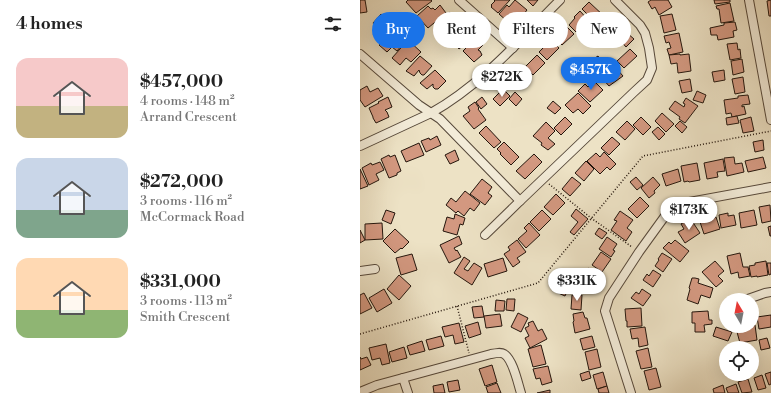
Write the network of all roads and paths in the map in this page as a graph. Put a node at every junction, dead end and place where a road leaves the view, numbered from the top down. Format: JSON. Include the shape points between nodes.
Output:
{"nodes":[{"id":1,"x":459,"y":0,"type":"edge"},
{"id":2,"x":560,"y":0,"type":"edge"},
{"id":3,"x":615,"y":0,"type":"edge"},
{"id":4,"x":749,"y":0,"type":"edge"},
{"id":5,"x":548,"y":12,"type":"edge"},
{"id":6,"x":499,"y":36,"type":"edge"},
{"id":7,"x":513,"y":48,"type":"edge"},
{"id":8,"x":360,"y":54,"type":"edge"},
{"id":9,"x":431,"y":113,"type":"junction"},
{"id":10,"x":771,"y":120,"type":"edge"},
{"id":11,"x":771,"y":131,"type":"edge"},
{"id":12,"x":360,"y":146,"type":"edge"},
{"id":13,"x":550,"y":184,"type":"dead end"},
{"id":14,"x":771,"y":188,"type":"edge"},
{"id":15,"x":520,"y":201,"type":"junction"},
{"id":16,"x":591,"y":218,"type":"junction"},
{"id":17,"x":485,"y":235,"type":"dead end"},
{"id":18,"x":633,"y":248,"type":"dead end"},
{"id":19,"x":375,"y":270,"type":"dead end"},
{"id":20,"x":360,"y":271,"type":"edge"},
{"id":21,"x":771,"y":292,"type":"edge"},
{"id":22,"x":759,"y":295,"type":"edge"},
{"id":23,"x":457,"y":306,"type":"junction"},
{"id":24,"x":360,"y":334,"type":"edge"},
{"id":25,"x":469,"y":350,"type":"dead end"},
{"id":26,"x":403,"y":378,"type":"junction"},
{"id":27,"x":360,"y":392,"type":"edge"},
{"id":28,"x":408,"y":393,"type":"edge"},
{"id":29,"x":521,"y":393,"type":"edge"},
{"id":30,"x":631,"y":393,"type":"edge"}],
"edges":[{"from":1,"to":6,"type":"street"},
{"from":2,"to":5,"type":"street"},
{"from":3,"to":15,"type":"street","via":[[645,33],[652,68],[647,80]]},
{"from":4,"to":10,"type":"street"},
{"from":7,"to":9,"type":"street","via":[[468,87]]},
{"from":8,"to":9,"type":"street"},
{"from":9,"to":12,"type":"street"},
{"from":9,"to":15,"type":"street","via":[[449,127]]},
{"from":11,"to":16,"type":"path","via":[[643,156]]},
{"from":13,"to":16,"type":"path"},
{"from":14,"to":30,"type":"street","via":[[673,205],[639,252],[609,298],[605,311]]},
{"from":15,"to":17,"type":"street"},
{"from":16,"to":18,"type":"path"},
{"from":16,"to":23,"type":"path","via":[[538,283]]},
{"from":19,"to":20,"type":"street"},
{"from":21,"to":22,"type":"street"},
{"from":23,"to":24,"type":"path"},
{"from":23,"to":25,"type":"path"},
{"from":26,"to":27,"type":"street"},
{"from":26,"to":28,"type":"street"},
{"from":26,"to":29,"type":"street","via":[[498,353],[505,354],[509,359]]}]}
